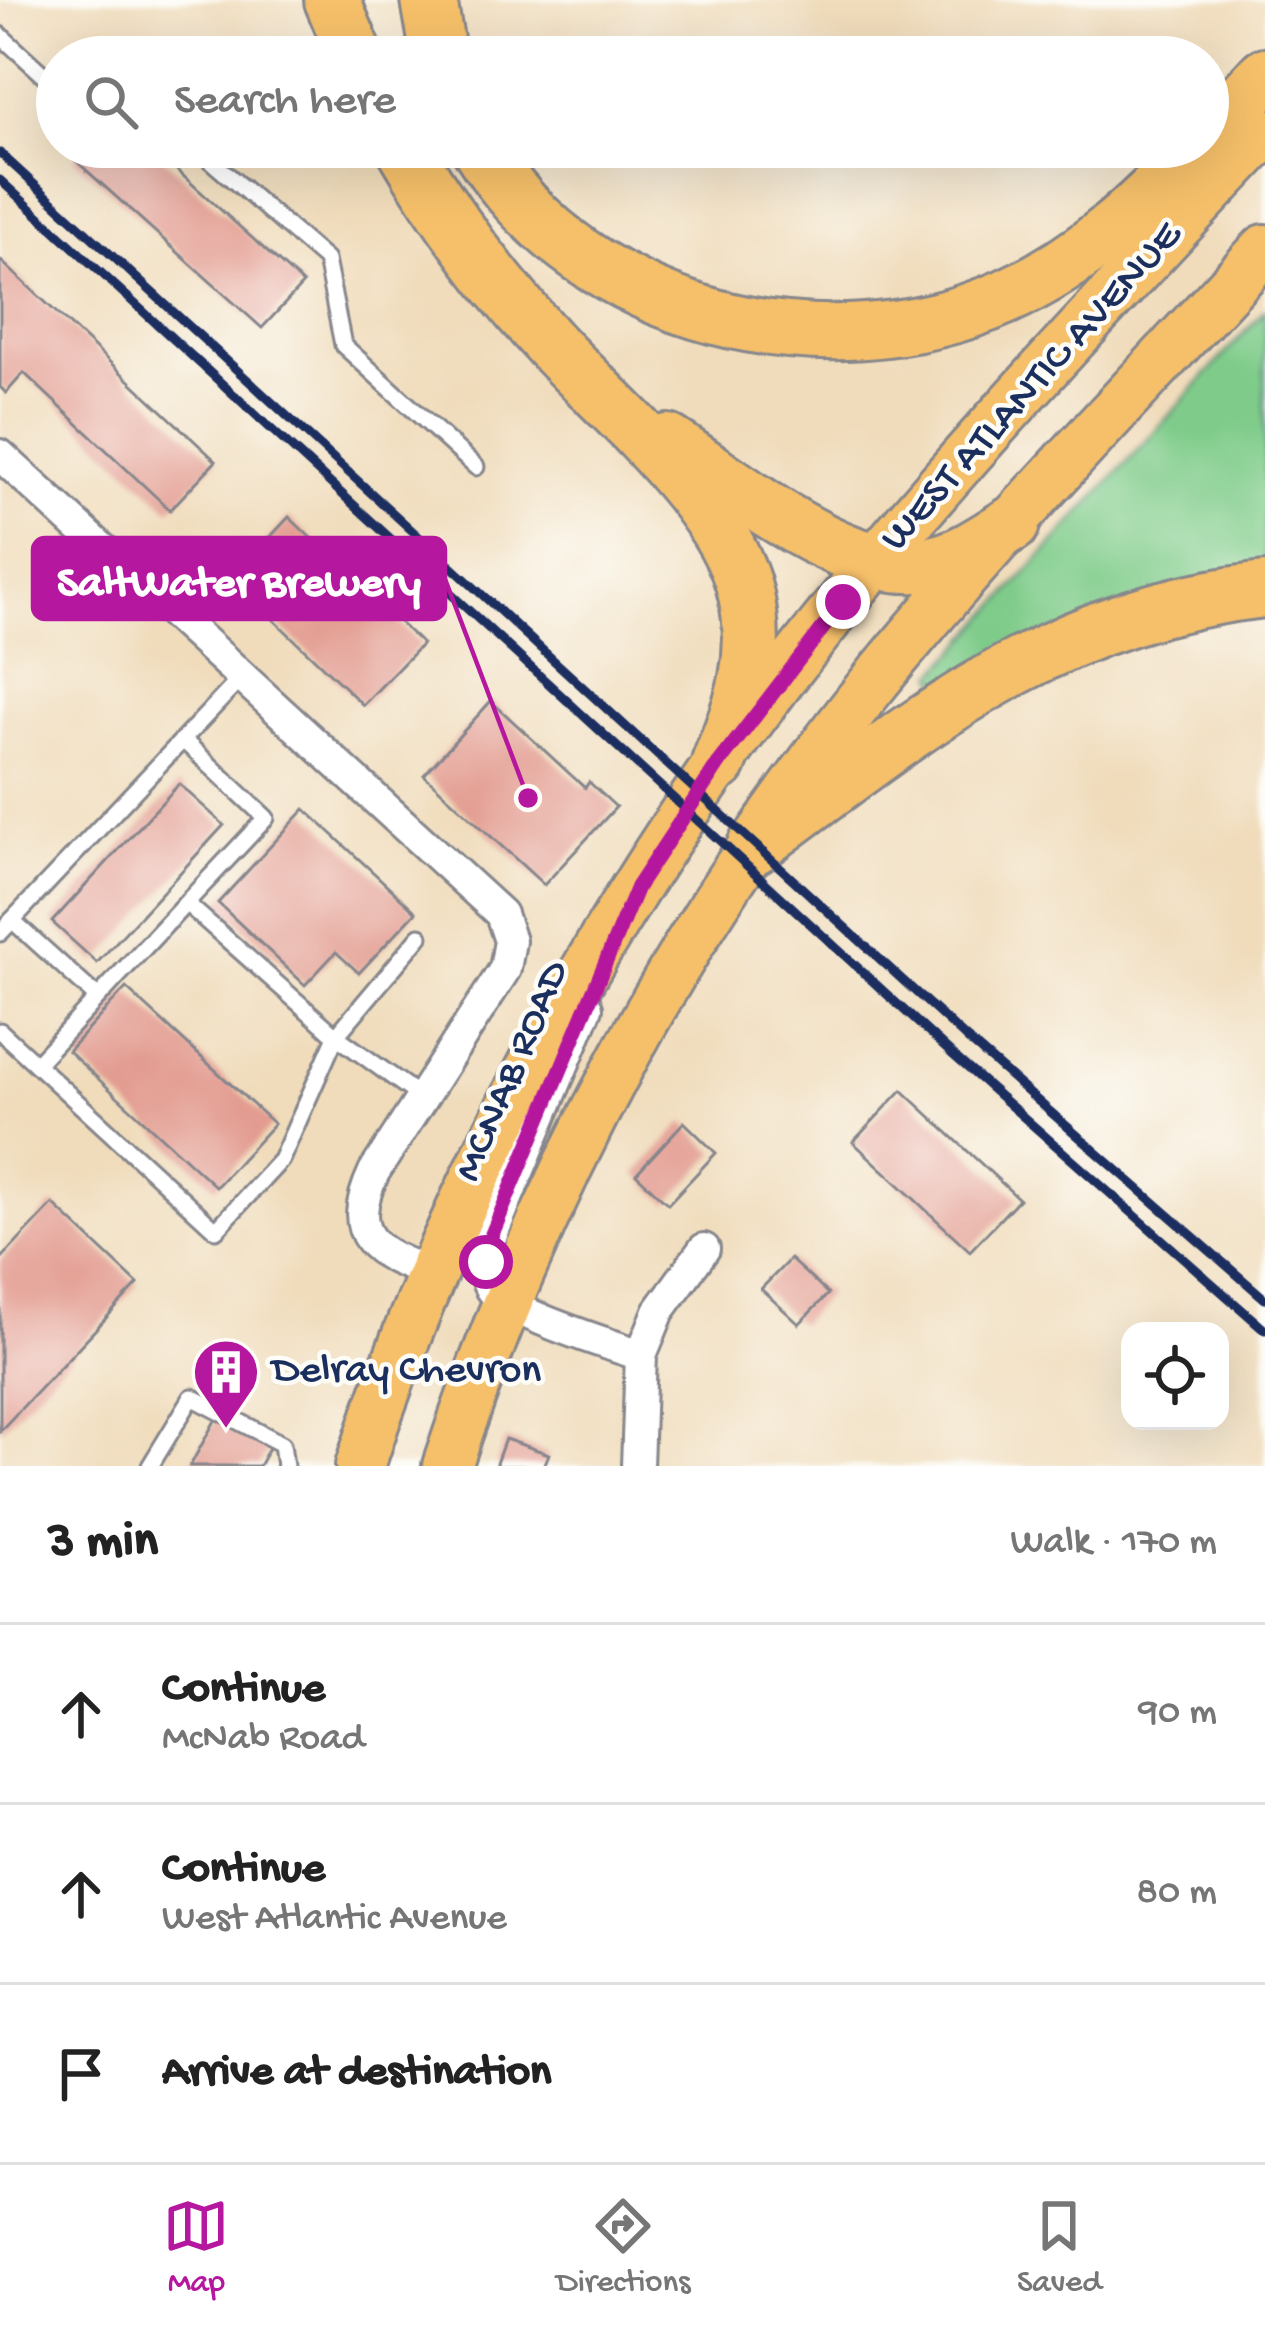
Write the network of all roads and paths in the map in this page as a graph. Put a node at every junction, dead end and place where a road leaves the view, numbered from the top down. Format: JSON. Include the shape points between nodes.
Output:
{"nodes":[{"id":1,"x":332,"y":0,"type":"edge"},
{"id":2,"x":429,"y":0,"type":"edge"},
{"id":3,"x":0,"y":35,"type":"edge"},
{"id":4,"x":347,"y":36,"type":"edge"},
{"id":5,"x":435,"y":36,"type":"edge"},
{"id":6,"x":36,"y":68,"type":"edge"},
{"id":7,"x":1265,"y":76,"type":"edge"},
{"id":8,"x":1229,"y":114,"type":"edge"},
{"id":9,"x":1265,"y":133,"type":"edge"},
{"id":10,"x":219,"y":168,"type":"edge"},
{"id":11,"x":418,"y":168,"type":"edge"},
{"id":12,"x":497,"y":168,"type":"edge"},
{"id":13,"x":1177,"y":168,"type":"edge"},
{"id":14,"x":1265,"y":249,"type":"edge"},
{"id":15,"x":610,"y":405,"type":"junction"},
{"id":16,"x":0,"y":455,"type":"edge"},
{"id":17,"x":476,"y":466,"type":"dead end"},
{"id":18,"x":1012,"y":524,"type":"junction"},
{"id":19,"x":876,"y":562,"type":"junction"},
{"id":20,"x":1265,"y":590,"type":"edge"},
{"id":21,"x":243,"y":676,"type":"junction"},
{"id":22,"x":183,"y":740,"type":"junction"},
{"id":23,"x":719,"y":763,"type":"junction"},
{"id":24,"x":755,"y":846,"type":"junction"},
{"id":25,"x":637,"y":887,"type":"junction"},
{"id":26,"x":186,"y":903,"type":"junction"},
{"id":27,"x":6,"y":927,"type":"edge"},
{"id":28,"x":420,"y":936,"type":"dead end"},
{"id":29,"x":97,"y":998,"type":"junction"},
{"id":30,"x":0,"y":1030,"type":"edge"},
{"id":31,"x":336,"y":1036,"type":"junction"},
{"id":32,"x":36,"y":1064,"type":"junction"},
{"id":33,"x":422,"y":1098,"type":"junction"},
{"id":34,"x":704,"y":1249,"type":"dead end"},
{"id":35,"x":433,"y":1274,"type":"junction"},
{"id":36,"x":505,"y":1301,"type":"junction"},
{"id":37,"x":641,"y":1355,"type":"junction"},
{"id":38,"x":151,"y":1466,"type":"edge"},
{"id":39,"x":285,"y":1466,"type":"edge"},
{"id":40,"x":360,"y":1466,"type":"edge"},
{"id":41,"x":446,"y":1466,"type":"edge"},
{"id":42,"x":637,"y":1466,"type":"edge"}],
"edges":[{"from":1,"to":4,"type":"highway"},
{"from":2,"to":5,"type":"highway"},
{"from":3,"to":6,"type":"lane"},
{"from":7,"to":8,"type":"highway"},
{"from":9,"to":19,"type":"main road","name":"WEST ATLANTIC AVENUE"},
{"from":10,"to":17,"type":"lane","via":[[326,260],[343,345]]},
{"from":11,"to":15,"type":"highway","via":[[494,278]]},
{"from":12,"to":13,"type":"highway","via":[[537,216],[628,284],[730,321],[834,333],[951,316],[1029,285],[1118,228]]},
{"from":14,"to":18,"type":"main road","name":"WEST ATLANTIC AVENUE"},
{"from":15,"to":19,"type":"highway","via":[[796,524]]},
{"from":15,"to":23,"type":"highway","via":[[718,530],[746,592],[748,684]]},
{"from":16,"to":21,"type":"street"},
{"from":18,"to":19,"type":"highway","via":[[936,563]]},
{"from":18,"to":24,"type":"main road","name":"WEST ATLANTIC AVENUE","via":[[861,699]]},
{"from":19,"to":23,"type":"main road","name":"WEST ATLANTIC AVENUE"},
{"from":20,"to":24,"type":"highway","via":[[1165,609],[1037,654],[953,702]]},
{"from":21,"to":22,"type":"lane"},
{"from":21,"to":33,"type":"street","via":[[475,886],[507,927],[505,969]]},
{"from":22,"to":26,"type":"lane","via":[[266,818]]},
{"from":22,"to":27,"type":"lane"},
{"from":23,"to":25,"type":"main road","name":"WEST ATLANTIC AVENUE"},
{"from":24,"to":36,"type":"main road","name":"WEST ATLANTIC AVENUE","via":[[596,1107]]},
{"from":25,"to":35,"type":"main road","name":"WEST ATLANTIC AVENUE","via":[[530,1075]]},
{"from":25,"to":36,"type":"street","name":"MCNAB ROAD","via":[[487,1246],[490,1288]]},
{"from":26,"to":29,"type":"lane"},
{"from":26,"to":31,"type":"lane"},
{"from":27,"to":29,"type":"lane"},
{"from":28,"to":31,"type":"lane"},
{"from":29,"to":32,"type":"lane"},
{"from":30,"to":32,"type":"lane"},
{"from":31,"to":32,"type":"lane","via":[[280,1160],[216,1230]]},
{"from":31,"to":33,"type":"lane"},
{"from":33,"to":35,"type":"street","via":[[374,1172],[361,1214],[382,1252]]},
{"from":34,"to":37,"type":"street","via":[[659,1311]]},
{"from":35,"to":40,"type":"main road","name":"WEST ATLANTIC AVENUE"},
{"from":36,"to":37,"type":"street"},
{"from":36,"to":41,"type":"main road","name":"WEST ATLANTIC AVENUE"},
{"from":37,"to":42,"type":"street"},
{"from":38,"to":39,"type":"lane","via":[[192,1397],[282,1444]]}]}
